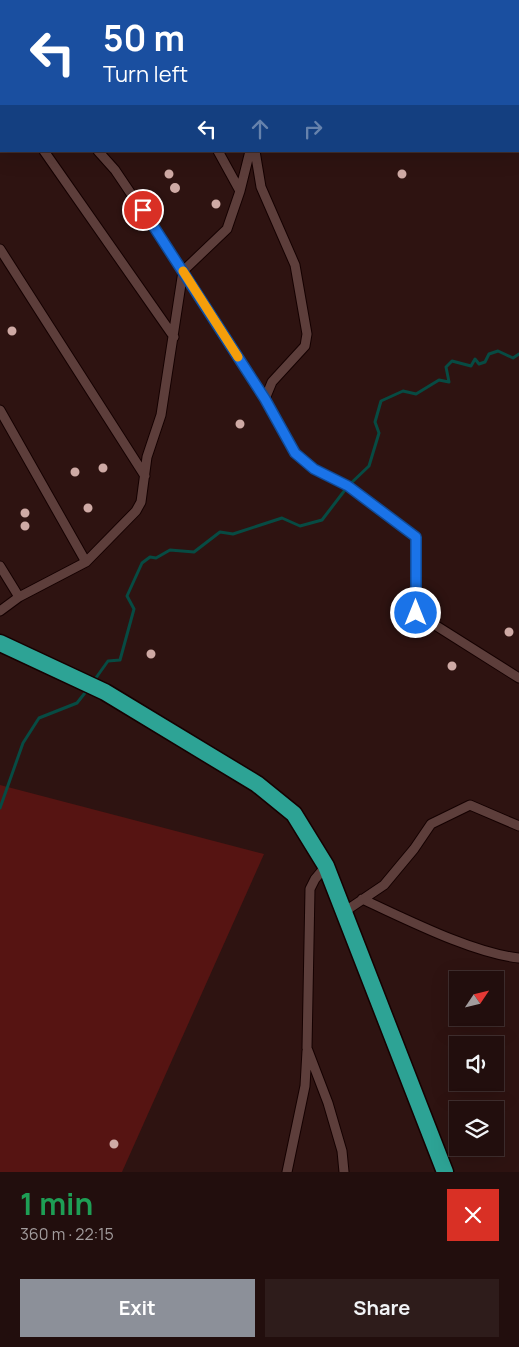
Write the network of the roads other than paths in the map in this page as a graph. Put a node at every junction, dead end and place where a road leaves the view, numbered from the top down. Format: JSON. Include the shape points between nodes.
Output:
{"nodes":[{"id":1,"x":45,"y":152,"type":"edge"},
{"id":2,"x":99,"y":152,"type":"edge"},
{"id":3,"x":219,"y":152,"type":"edge"},
{"id":4,"x":250,"y":152,"type":"edge"},
{"id":5,"x":255,"y":152,"type":"edge"},
{"id":6,"x":240,"y":191,"type":"junction"},
{"id":7,"x":0,"y":249,"type":"edge"},
{"id":8,"x":183,"y":271,"type":"junction"},
{"id":9,"x":174,"y":337,"type":"junction"},
{"id":10,"x":265,"y":399,"type":"junction"},
{"id":11,"x":0,"y":410,"type":"edge"},
{"id":12,"x":145,"y":476,"type":"junction"},
{"id":13,"x":86,"y":562,"type":"junction"},
{"id":14,"x":0,"y":566,"type":"edge"},
{"id":15,"x":18,"y":597,"type":"junction"},
{"id":16,"x":0,"y":611,"type":"edge"},
{"id":17,"x":0,"y":643,"type":"edge"},
{"id":18,"x":519,"y":678,"type":"edge"},
{"id":19,"x":519,"y":826,"type":"edge"},
{"id":20,"x":326,"y":866,"type":"junction"},
{"id":21,"x":362,"y":899,"type":"junction"},
{"id":22,"x":344,"y":912,"type":"junction"},
{"id":23,"x":519,"y":958,"type":"edge"},
{"id":24,"x":308,"y":1048,"type":"junction"},
{"id":25,"x":288,"y":1172,"type":"edge"},
{"id":26,"x":344,"y":1172,"type":"edge"},
{"id":27,"x":445,"y":1172,"type":"edge"}],
"edges":[{"from":1,"to":9,"type":"street"},
{"from":2,"to":8,"type":"street","via":[[115,170]]},
{"from":3,"to":6,"type":"street"},
{"from":4,"to":6,"type":"street"},
{"from":5,"to":10,"type":"street","via":[[261,187],[294,266],[307,334],[305,346],[272,382]]},
{"from":6,"to":8,"type":"street","via":[[227,229]]},
{"from":7,"to":12,"type":"street"},
{"from":8,"to":9,"type":"street"},
{"from":8,"to":10,"type":"street"},
{"from":9,"to":12,"type":"street","via":[[161,415],[147,457]]},
{"from":10,"to":18,"type":"street","via":[[295,453],[314,469],[348,486],[416,537],[416,613]]},
{"from":11,"to":13,"type":"street"},
{"from":12,"to":13,"type":"street","via":[[141,502],[136,511]]},
{"from":13,"to":15,"type":"street"},
{"from":14,"to":15,"type":"street"},
{"from":15,"to":16,"type":"street"},
{"from":17,"to":20,"type":"highway","via":[[105,692],[257,784],[294,814]]},
{"from":19,"to":21,"type":"street","via":[[470,805],[430,824],[414,849],[384,884]]},
{"from":20,"to":22,"type":"highway"},
{"from":20,"to":24,"type":"street","via":[[310,889]]},
{"from":21,"to":22,"type":"street"},
{"from":21,"to":23,"type":"street","via":[[443,935],[506,957]]},
{"from":22,"to":27,"type":"highway"},
{"from":24,"to":25,"type":"street","via":[[305,1086]]},
{"from":24,"to":26,"type":"street","via":[[342,1151]]}]}
